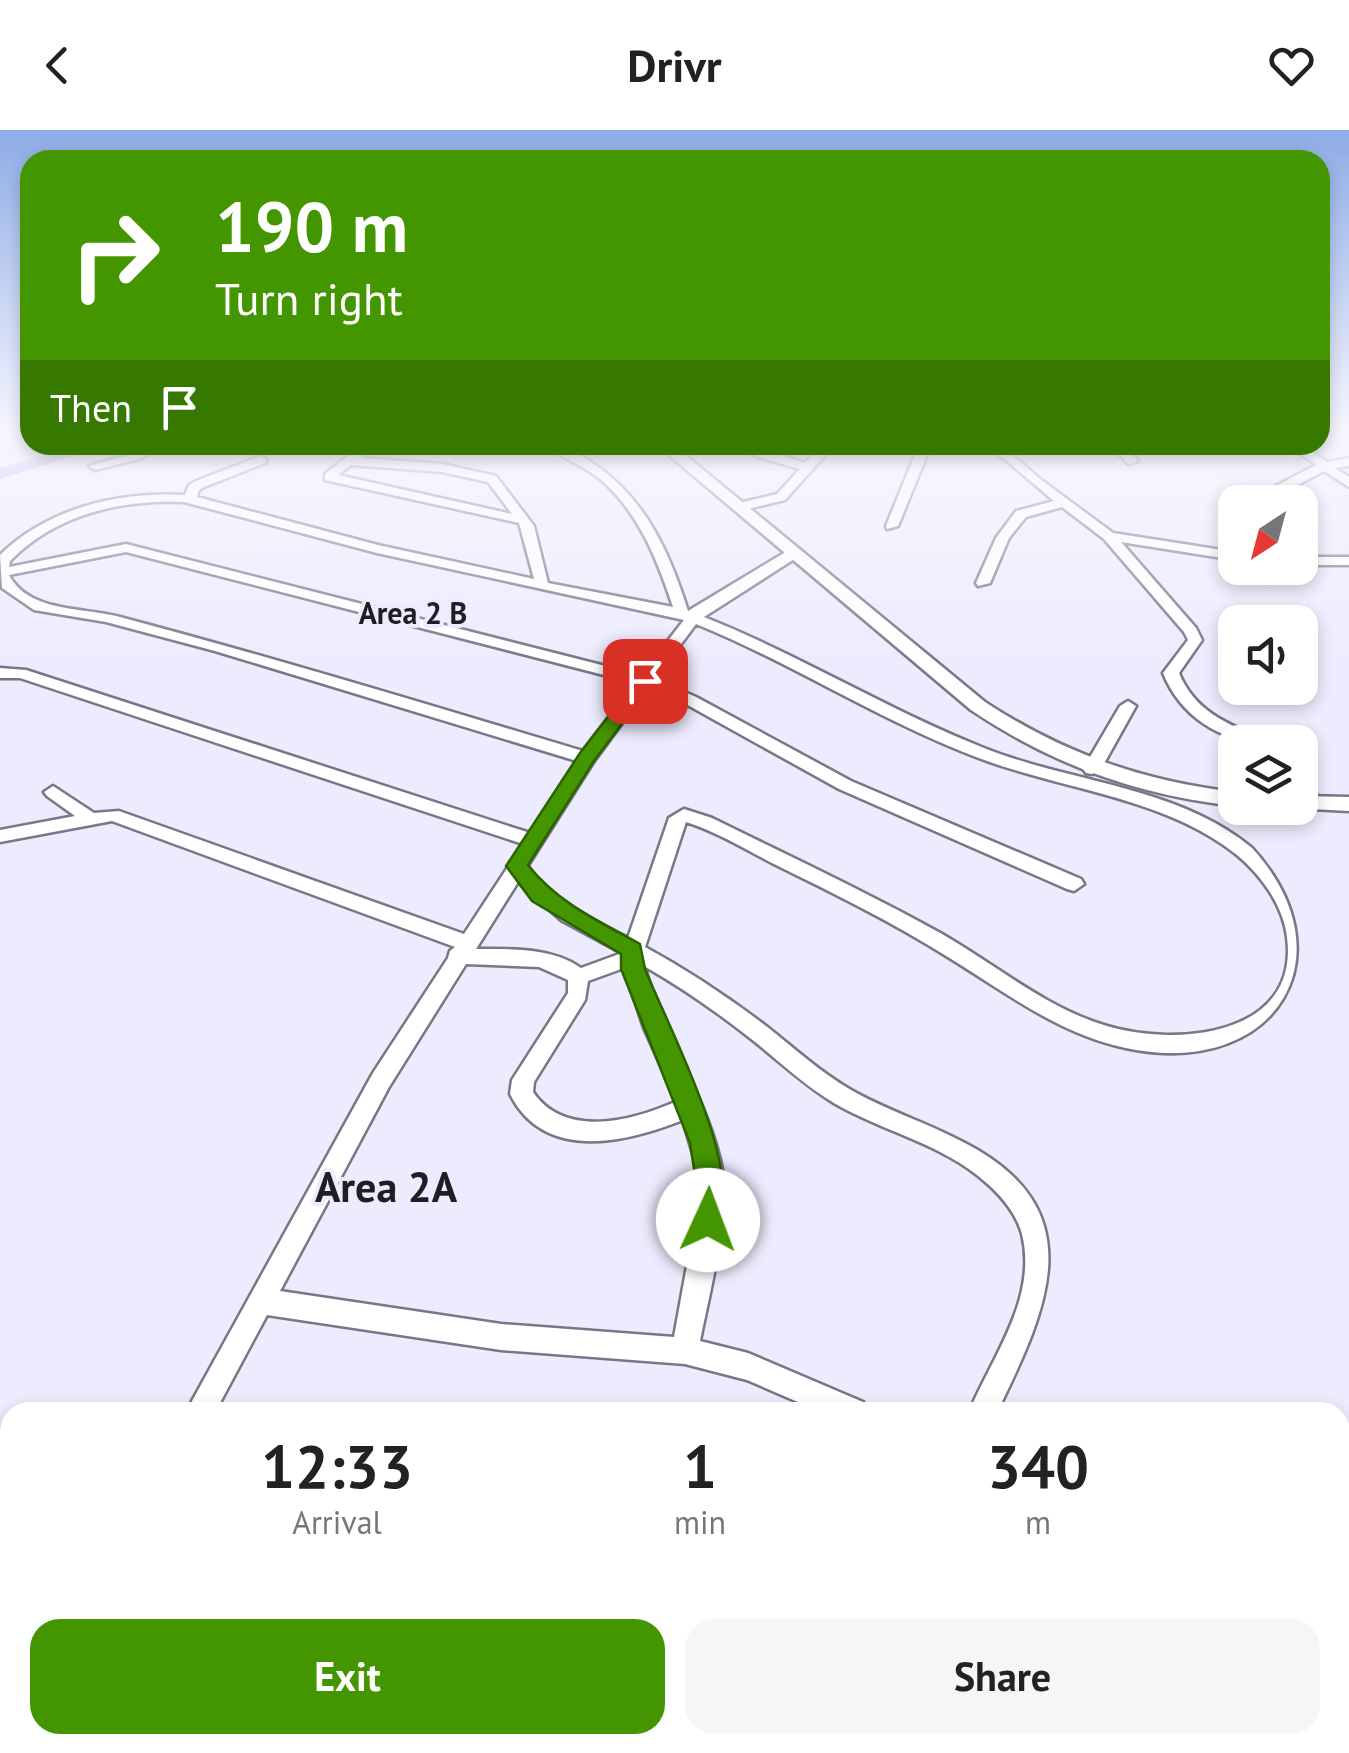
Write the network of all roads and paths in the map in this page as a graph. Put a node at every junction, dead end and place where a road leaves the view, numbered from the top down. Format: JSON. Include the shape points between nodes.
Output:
{"nodes":[{"id":1,"x":103,"y":510,"type":"edge"},
{"id":2,"x":230,"y":510,"type":"edge"},
{"id":3,"x":477,"y":510,"type":"edge"},
{"id":4,"x":517,"y":510,"type":"edge"},
{"id":5,"x":639,"y":510,"type":"edge"},
{"id":6,"x":742,"y":510,"type":"edge"},
{"id":7,"x":899,"y":510,"type":"edge"},
{"id":8,"x":1037,"y":510,"type":"edge"},
{"id":9,"x":1072,"y":510,"type":"edge"},
{"id":10,"x":523,"y":520,"type":"junction"},
{"id":11,"x":892,"y":526,"type":"dead end"},
{"id":12,"x":1109,"y":536,"type":"junction"},
{"id":13,"x":794,"y":553,"type":"junction"},
{"id":14,"x":1218,"y":553,"type":"edge"},
{"id":15,"x":1318,"y":562,"type":"edge"},
{"id":16,"x":1346,"y":563,"type":"edge"},
{"id":17,"x":1,"y":573,"type":"edge"},
{"id":18,"x":983,"y":583,"type":"dead end"},
{"id":19,"x":542,"y":585,"type":"junction"},
{"id":20,"x":688,"y":616,"type":"junction"},
{"id":21,"x":0,"y":674,"type":"edge"},
{"id":22,"x":645,"y":681,"type":"junction"},
{"id":23,"x":1128,"y":706,"type":"dead end"},
{"id":24,"x":1218,"y":727,"type":"edge"},
{"id":25,"x":587,"y":758,"type":"junction"},
{"id":26,"x":1092,"y":769,"type":"junction"},
{"id":27,"x":52,"y":792,"type":"dead end"},
{"id":28,"x":1218,"y":800,"type":"edge"},
{"id":29,"x":1172,"y":802,"type":"junction"},
{"id":30,"x":1318,"y":803,"type":"edge"},
{"id":31,"x":1349,"y":804,"type":"edge"},
{"id":32,"x":88,"y":817,"type":"junction"},
{"id":33,"x":0,"y":836,"type":"edge"},
{"id":34,"x":532,"y":840,"type":"junction"},
{"id":35,"x":516,"y":866,"type":"junction"},
{"id":36,"x":1074,"y":884,"type":"dead end"},
{"id":37,"x":461,"y":950,"type":"junction"},
{"id":38,"x":632,"y":954,"type":"junction"},
{"id":39,"x":578,"y":977,"type":"junction"},
{"id":40,"x":690,"y":1106,"type":"junction"},
{"id":41,"x":260,"y":1301,"type":"junction"},
{"id":42,"x":685,"y":1351,"type":"junction"},
{"id":43,"x":205,"y":1402,"type":"edge"},
{"id":44,"x":830,"y":1402,"type":"edge"},
{"id":45,"x":987,"y":1402,"type":"edge"}],
"edges":[{"from":1,"to":17,"type":"street","via":[[53,523],[14,547]]},
{"from":2,"to":19,"type":"street"},
{"from":3,"to":10,"type":"street"},
{"from":4,"to":10,"type":"street"},
{"from":5,"to":20,"type":"street"},
{"from":6,"to":13,"type":"main road"},
{"from":7,"to":11,"type":"street"},
{"from":8,"to":18,"type":"street","via":[[1020,514]]},
{"from":9,"to":12,"type":"street"},
{"from":10,"to":19,"type":"street"},
{"from":12,"to":14,"type":"street"},
{"from":12,"to":24,"type":"street","via":[[1191,632],[1191,647],[1171,673],[1179,694]]},
{"from":13,"to":20,"type":"street"},
{"from":13,"to":26,"type":"main road","via":[[978,706],[1016,733]]},
{"from":15,"to":16,"type":"street"},
{"from":17,"to":22,"type":"street","via":[[126,548]]},
{"from":17,"to":25,"type":"street","via":[[9,588],[39,606],[220,648]]},
{"from":19,"to":20,"type":"street"},
{"from":20,"to":22,"type":"street"},
{"from":20,"to":29,"type":"street","via":[[979,752]]},
{"from":21,"to":34,"type":"street","via":[[21,673]]},
{"from":22,"to":25,"type":"street"},
{"from":22,"to":36,"type":"street","via":[[845,786]]},
{"from":23,"to":26,"type":"street"},
{"from":25,"to":34,"type":"street"},
{"from":26,"to":29,"type":"main road"},
{"from":27,"to":32,"type":"street"},
{"from":28,"to":29,"type":"main road"},
{"from":29,"to":38,"type":"street","via":[[1268,874],[1289,903],[1300,935],[1299,962],[1271,1013],[1212,1040],[1134,1041],[1055,1013],[890,915],[684,815],[674,824]]},
{"from":30,"to":31,"type":"main road"},
{"from":32,"to":33,"type":"street"},
{"from":32,"to":37,"type":"street","via":[[113,815],[147,825]]},
{"from":34,"to":35,"type":"street"},
{"from":35,"to":37,"type":"street"},
{"from":35,"to":38,"type":"street","via":[[540,896]]},
{"from":37,"to":39,"type":"street","via":[[562,964]]},
{"from":37,"to":41,"type":"street"},
{"from":38,"to":39,"type":"street"},
{"from":38,"to":40,"type":"street"},
{"from":38,"to":45,"type":"street","via":[[747,1024],[842,1097],[986,1166],[1010,1186],[1034,1232],[1037,1255],[1017,1340]]},
{"from":39,"to":40,"type":"street","via":[[578,994],[524,1080],[526,1106],[561,1127],[621,1130]]},
{"from":40,"to":42,"type":"street","via":[[712,1194]]},
{"from":41,"to":42,"type":"street","via":[[501,1337]]},
{"from":41,"to":43,"type":"street"},
{"from":42,"to":44,"type":"street","via":[[748,1367]]}]}
